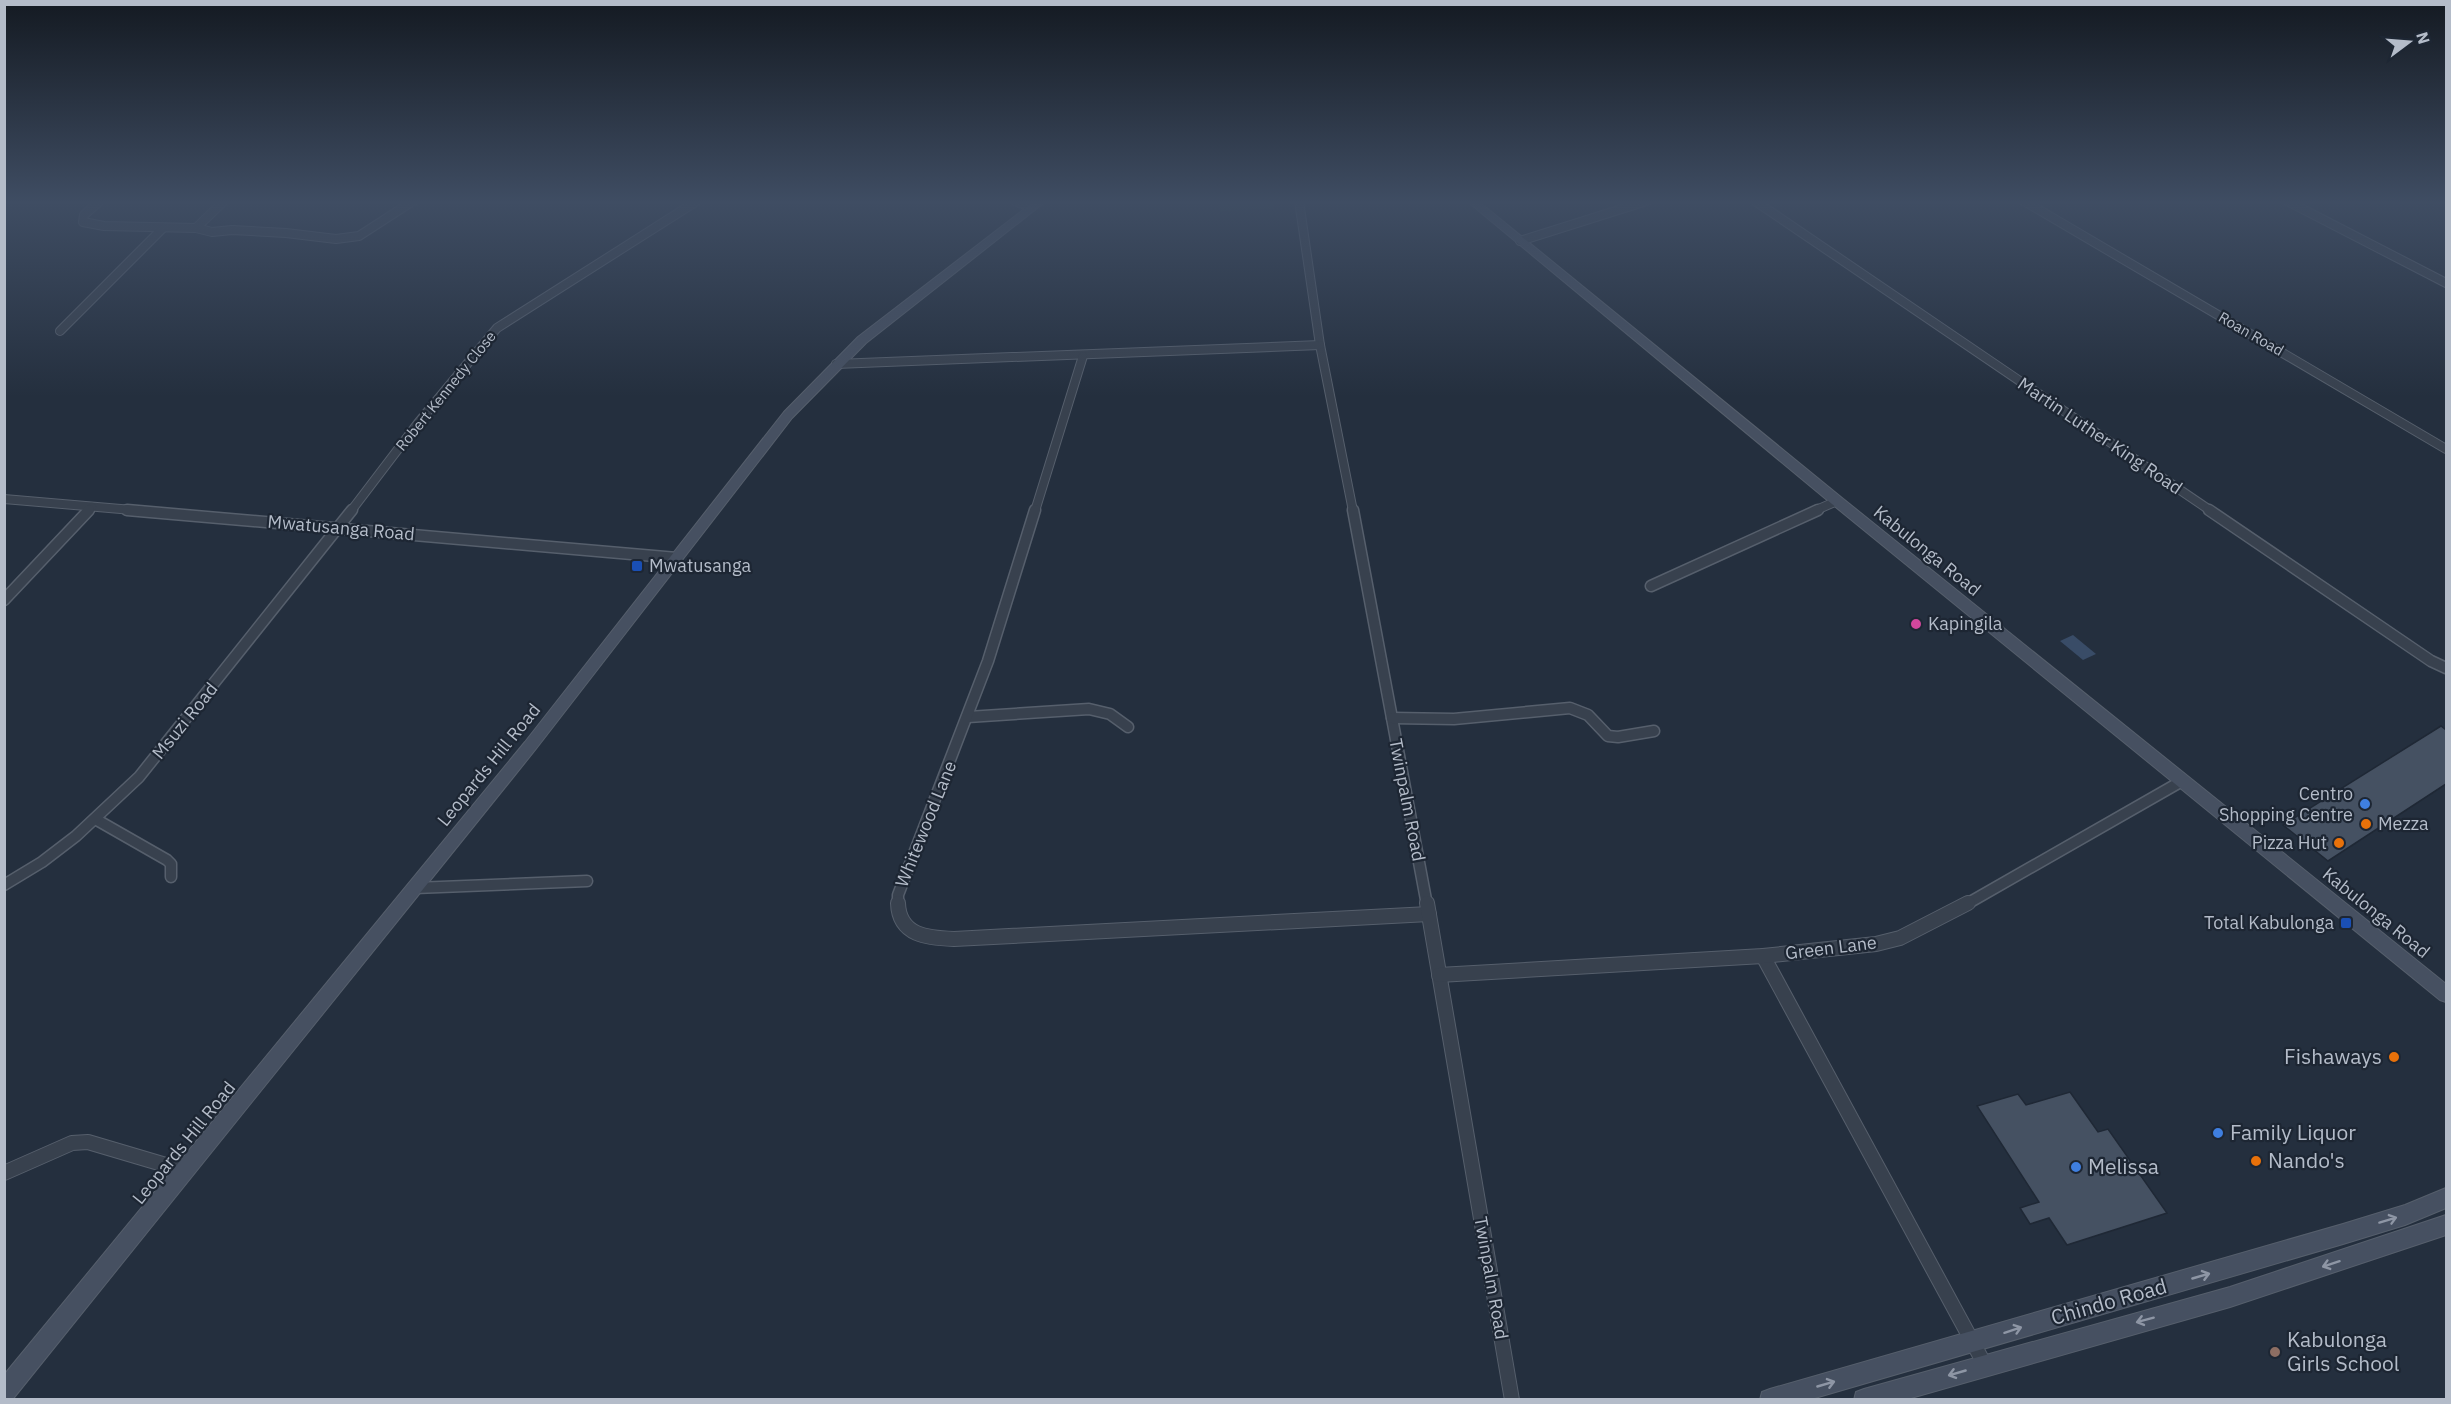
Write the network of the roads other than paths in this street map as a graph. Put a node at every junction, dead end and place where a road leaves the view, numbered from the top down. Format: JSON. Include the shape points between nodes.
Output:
{"nodes":[{"id":1,"x":125,"y":267,"type":"edge"},
{"id":2,"x":591,"y":267,"type":"edge"},
{"id":3,"x":956,"y":267,"type":"edge"},
{"id":4,"x":1309,"y":267,"type":"edge"},
{"id":5,"x":1551,"y":267,"type":"edge"},
{"id":6,"x":1851,"y":267,"type":"edge"},
{"id":7,"x":2135,"y":267,"type":"edge"},
{"id":8,"x":2414,"y":267,"type":"edge"},
{"id":9,"x":2446,"y":283,"type":"edge"},
{"id":10,"x":60,"y":331,"type":"dead end"},
{"id":11,"x":1320,"y":345,"type":"junction"},
{"id":12,"x":1083,"y":356,"type":"junction"},
{"id":13,"x":836,"y":364,"type":"junction"},
{"id":14,"x":2446,"y":449,"type":"edge"},
{"id":15,"x":4,"y":499,"type":"edge"},
{"id":16,"x":1837,"y":501,"type":"junction"},
{"id":17,"x":92,"y":507,"type":"junction"},
{"id":18,"x":337,"y":528,"type":"junction"},
{"id":19,"x":677,"y":558,"type":"junction"},
{"id":20,"x":1651,"y":586,"type":"dead end"},
{"id":21,"x":4,"y":600,"type":"edge"},
{"id":22,"x":2446,"y":668,"type":"edge"},
{"id":23,"x":968,"y":717,"type":"junction"},
{"id":24,"x":1392,"y":718,"type":"junction"},
{"id":25,"x":1128,"y":727,"type":"dead end"},
{"id":26,"x":1654,"y":730,"type":"dead end"},
{"id":27,"x":2182,"y":781,"type":"junction"},
{"id":28,"x":97,"y":820,"type":"junction"},
{"id":29,"x":171,"y":877,"type":"dead end"},
{"id":30,"x":587,"y":881,"type":"dead end"},
{"id":31,"x":4,"y":885,"type":"edge"},
{"id":32,"x":415,"y":888,"type":"junction"},
{"id":33,"x":1429,"y":914,"type":"junction"},
{"id":34,"x":1763,"y":956,"type":"junction"},
{"id":35,"x":1439,"y":975,"type":"junction"},
{"id":36,"x":2446,"y":994,"type":"edge"},
{"id":37,"x":186,"y":1171,"type":"junction"},
{"id":38,"x":4,"y":1173,"type":"edge"},
{"id":39,"x":2446,"y":1198,"type":"edge"},
{"id":40,"x":2446,"y":1225,"type":"edge"},
{"id":41,"x":1972,"y":1343,"type":"junction"},
{"id":42,"x":1985,"y":1365,"type":"junction"},
{"id":43,"x":4,"y":1392,"type":"edge"},
{"id":44,"x":1512,"y":1400,"type":"edge"},
{"id":45,"x":1770,"y":1400,"type":"edge"},
{"id":46,"x":1864,"y":1400,"type":"edge"}],
"edges":[{"from":1,"to":10,"type":"street"},
{"from":2,"to":18,"type":"street","name":"Robert Kennedy Close","via":[[497,328]]},
{"from":3,"to":13,"type":"main road","name":"Leopards Hill Road"},
{"from":4,"to":11,"type":"street","name":"Twinpalm Road"},
{"from":5,"to":16,"type":"main road","name":"Kabulonga Road"},
{"from":6,"to":22,"type":"street","name":"Martin Luther King Road","via":[[2431,662]]},
{"from":7,"to":14,"type":"street","name":"Roan Road"},
{"from":8,"to":9,"type":"street"},
{"from":11,"to":12,"type":"street"},
{"from":11,"to":24,"type":"street","name":"Twinpalm Road"},
{"from":12,"to":13,"type":"street"},
{"from":12,"to":23,"type":"street","name":"Whitewood Lane"},
{"from":13,"to":19,"type":"main road","name":"Leopards Hill Road","via":[[788,415]]},
{"from":15,"to":17,"type":"street","name":"Mwatusanga Road"},
{"from":16,"to":20,"type":"street"},
{"from":16,"to":27,"type":"main road","name":"Kabulonga Road"},
{"from":17,"to":18,"type":"street","name":"Mwatusanga Road"},
{"from":17,"to":21,"type":"street"},
{"from":18,"to":19,"type":"street","name":"Mwatusanga Road"},
{"from":18,"to":28,"type":"street","name":"Msuzi Road","via":[[166,745]]},
{"from":19,"to":32,"type":"main road","name":"Leopards Hill Road"},
{"from":23,"to":25,"type":"street","via":[[1089,709],[1113,714]]},
{"from":23,"to":33,"type":"street","name":"Whitewood Lane","via":[[898,895],[897,911],[902,925],[914,934],[929,939],[954,939]]},
{"from":24,"to":26,"type":"street","via":[[1454,719],[1570,708],[1592,716],[1608,736]]},
{"from":24,"to":33,"type":"street","name":"Twinpalm Road"},
{"from":27,"to":34,"type":"street","name":"Green Lane","via":[[1919,930],[1876,944]]},
{"from":27,"to":36,"type":"main road","name":"Kabulonga Road"},
{"from":28,"to":29,"type":"street","via":[[167,860]]},
{"from":28,"to":31,"type":"street","name":"Msuzi Road","via":[[49,858]]},
{"from":30,"to":32,"type":"street"},
{"from":32,"to":37,"type":"main road","name":"Leopards Hill Road"},
{"from":33,"to":35,"type":"street","name":"Twinpalm Road"},
{"from":34,"to":35,"type":"street","name":"Green Lane"},
{"from":34,"to":41,"type":"street"},
{"from":35,"to":44,"type":"street","name":"Twinpalm Road"},
{"from":37,"to":38,"type":"street","via":[[88,1142],[72,1143]]},
{"from":37,"to":43,"type":"main road","name":"Leopards Hill Road"},
{"from":41,"to":39,"type":"main road","name":"Chindo Road","one_way":true,"via":[[2364,1228]]},
{"from":40,"to":42,"type":"main road","name":"Chindo Road","one_way":true,"via":[[2230,1297]]},
{"from":41,"to":42,"type":"street"},
{"from":45,"to":41,"type":"main road","name":"Chindo Road","one_way":true},
{"from":42,"to":46,"type":"main road","name":"Chindo Road","one_way":true}]}
